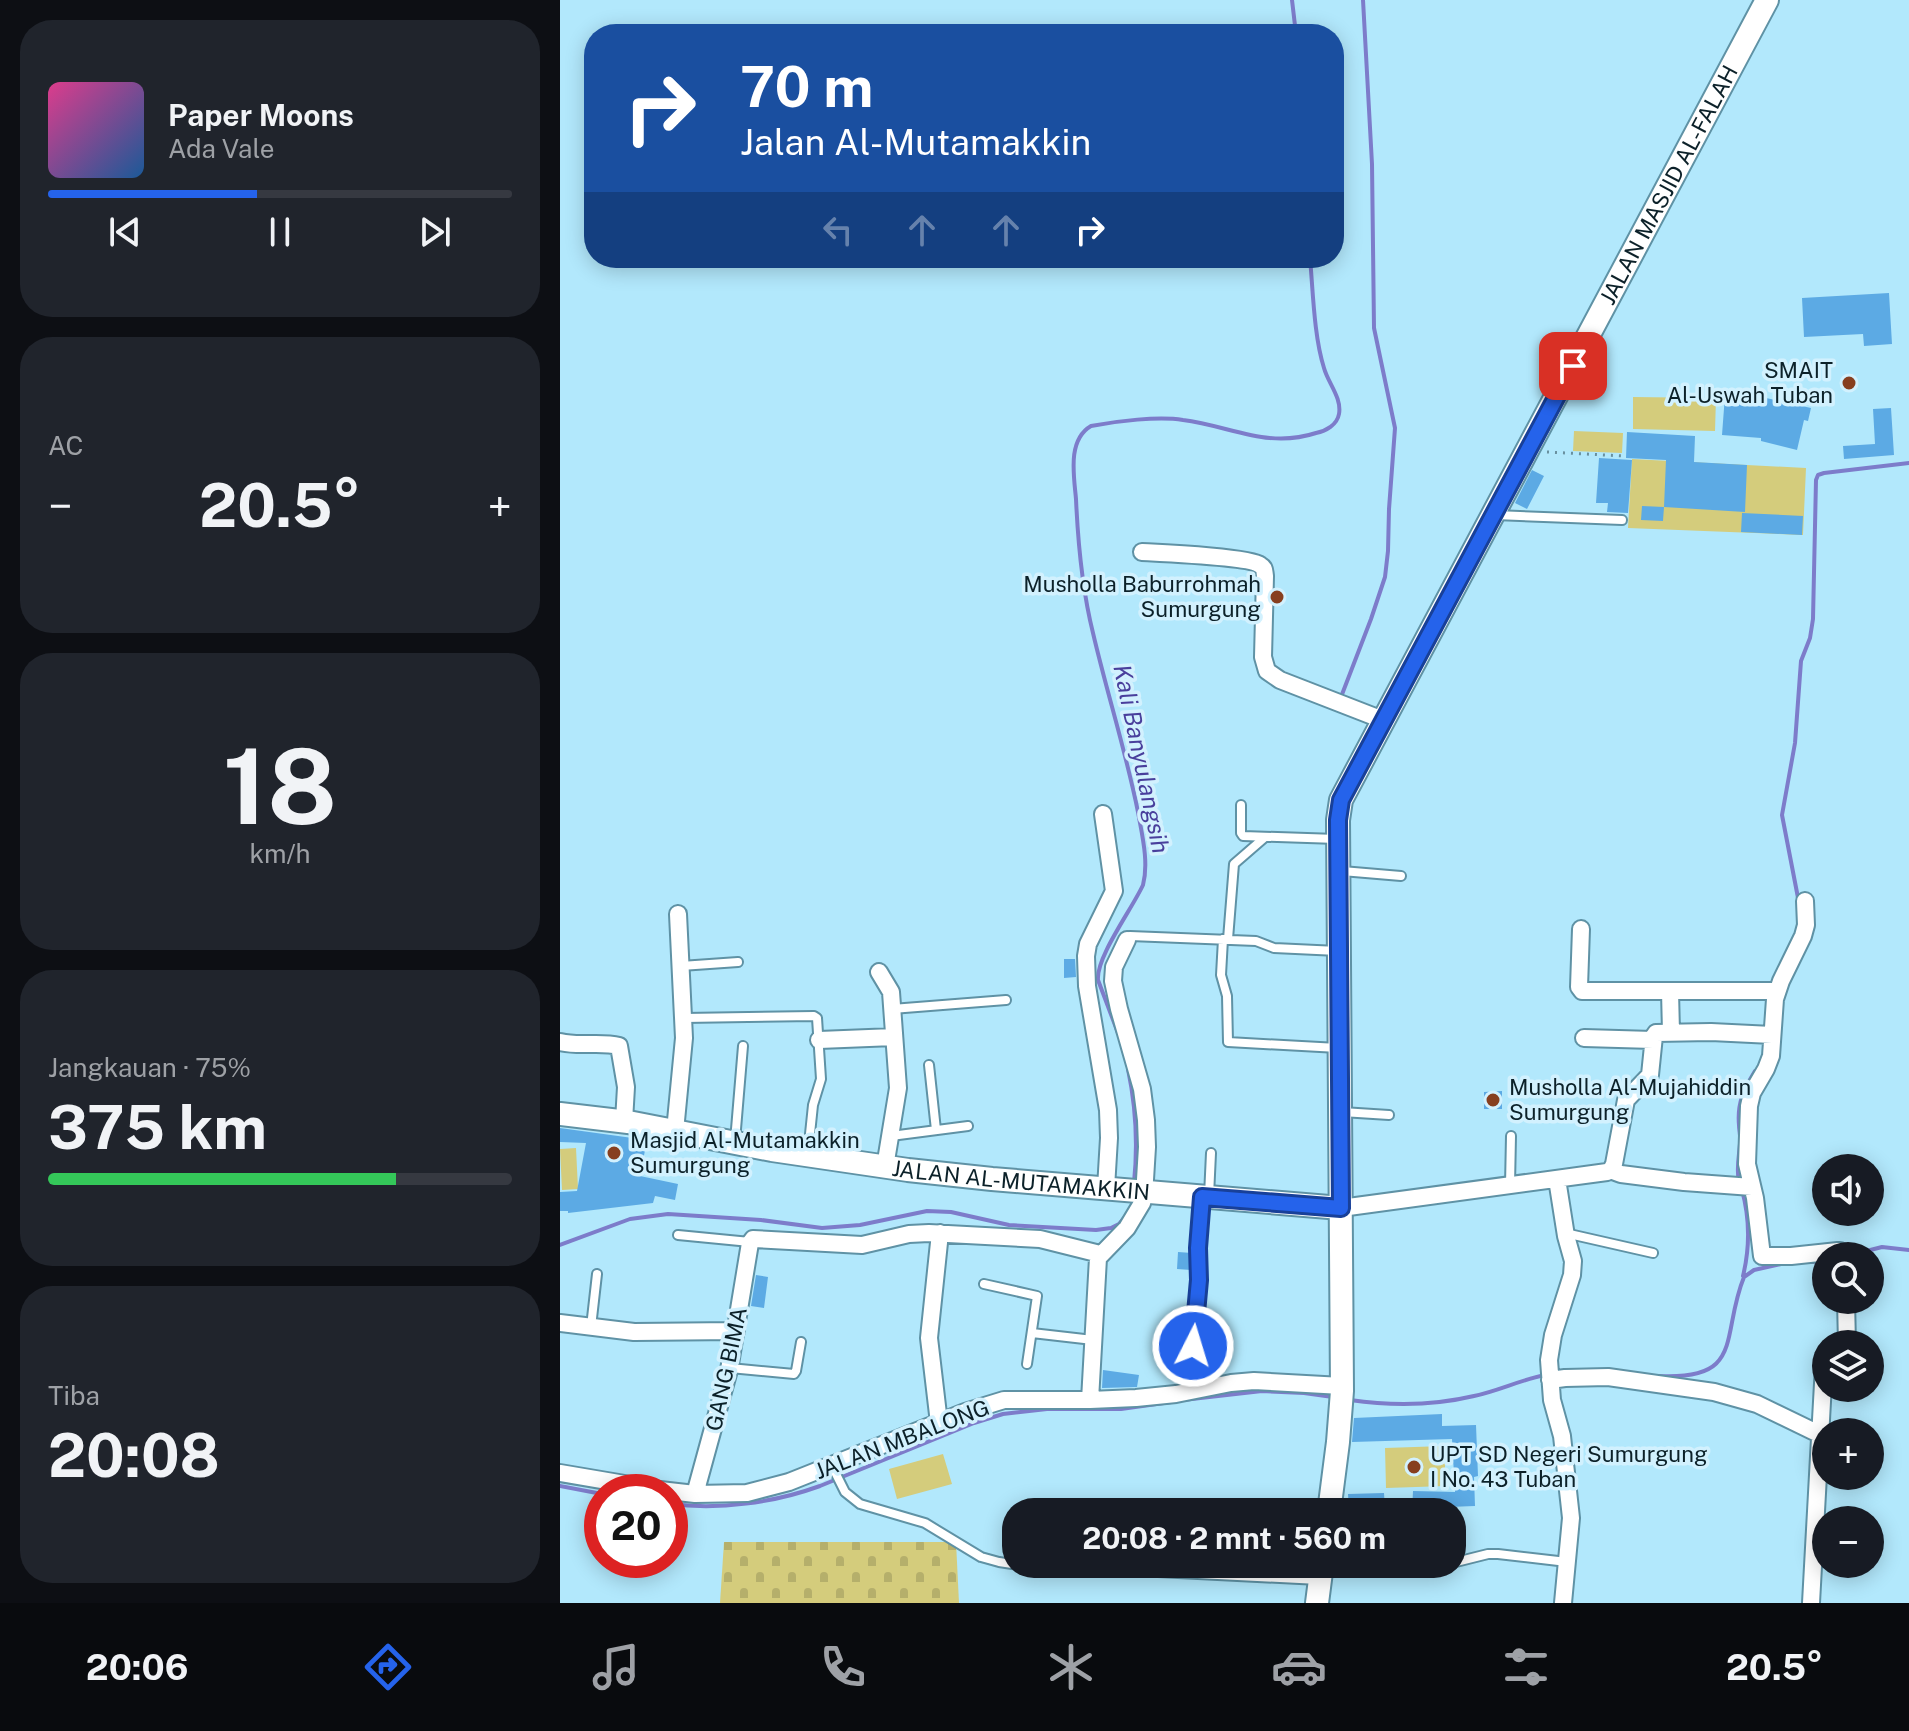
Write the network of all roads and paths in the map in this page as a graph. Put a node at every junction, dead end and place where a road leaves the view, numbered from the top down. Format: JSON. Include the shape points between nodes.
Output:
{"nodes":[{"id":1,"x":1767,"y":0,"type":"edge"},
{"id":2,"x":1528,"y":451,"type":"junction"},
{"id":3,"x":1624,"y":456,"type":"dead end"},
{"id":4,"x":1494,"y":515,"type":"junction"},
{"id":5,"x":1622,"y":520,"type":"dead end"},
{"id":6,"x":1142,"y":552,"type":"dead end"},
{"id":7,"x":1383,"y":720,"type":"junction"},
{"id":8,"x":1241,"y":805,"type":"dead end"},
{"id":9,"x":1103,"y":814,"type":"dead end"},
{"id":10,"x":1264,"y":838,"type":"junction"},
{"id":11,"x":1339,"y":839,"type":"junction"},
{"id":12,"x":1339,"y":871,"type":"junction"},
{"id":13,"x":1401,"y":876,"type":"dead end"},
{"id":14,"x":1805,"y":901,"type":"dead end"},
{"id":15,"x":678,"y":914,"type":"dead end"},
{"id":16,"x":1581,"y":929,"type":"dead end"},
{"id":17,"x":1226,"y":939,"type":"junction"},
{"id":18,"x":1127,"y":940,"type":"joint"},
{"id":19,"x":1339,"y":951,"type":"junction"},
{"id":20,"x":738,"y":962,"type":"dead end"},
{"id":21,"x":681,"y":966,"type":"junction"},
{"id":22,"x":879,"y":972,"type":"dead end"},
{"id":23,"x":1670,"y":991,"type":"junction"},
{"id":24,"x":1772,"y":991,"type":"junction"},
{"id":25,"x":1006,"y":1000,"type":"dead end"},
{"id":26,"x":892,"y":1009,"type":"junction"},
{"id":27,"x":684,"y":1018,"type":"junction"},
{"id":28,"x":1671,"y":1032,"type":"junction"},
{"id":29,"x":1768,"y":1035,"type":"junction"},
{"id":30,"x":894,"y":1037,"type":"junction"},
{"id":31,"x":1584,"y":1038,"type":"dead end"},
{"id":32,"x":819,"y":1040,"type":"junction"},
{"id":33,"x":1653,"y":1040,"type":"junction"},
{"id":34,"x":560,"y":1042,"type":"edge"},
{"id":35,"x":743,"y":1046,"type":"dead end"},
{"id":36,"x":1340,"y":1048,"type":"junction"},
{"id":37,"x":929,"y":1065,"type":"dead end"},
{"id":38,"x":1340,"y":1112,"type":"junction"},
{"id":39,"x":560,"y":1114,"type":"edge"},
{"id":40,"x":1389,"y":1115,"type":"dead end"},
{"id":41,"x":624,"y":1121,"type":"junction"},
{"id":42,"x":968,"y":1126,"type":"dead end"},
{"id":43,"x":936,"y":1130,"type":"junction"},
{"id":44,"x":675,"y":1131,"type":"junction"},
{"id":45,"x":891,"y":1136,"type":"junction"},
{"id":46,"x":1511,"y":1136,"type":"dead end"},
{"id":47,"x":735,"y":1143,"type":"junction"},
{"id":48,"x":1211,"y":1153,"type":"dead end"},
{"id":49,"x":808,"y":1156,"type":"junction"},
{"id":50,"x":885,"y":1167,"type":"junction"},
{"id":51,"x":1610,"y":1170,"type":"junction"},
{"id":52,"x":1557,"y":1179,"type":"junction"},
{"id":53,"x":1510,"y":1185,"type":"junction"},
{"id":54,"x":1745,"y":1187,"type":"junction"},
{"id":55,"x":1108,"y":1189,"type":"junction"},
{"id":56,"x":1144,"y":1192,"type":"junction"},
{"id":57,"x":1206,"y":1197,"type":"junction"},
{"id":58,"x":1341,"y":1208,"type":"junction"},
{"id":59,"x":940,"y":1233,"type":"junction"},
{"id":60,"x":1565,"y":1233,"type":"junction"},
{"id":61,"x":678,"y":1235,"type":"dead end"},
{"id":62,"x":750,"y":1242,"type":"junction"},
{"id":63,"x":1653,"y":1253,"type":"dead end"},
{"id":64,"x":1812,"y":1253,"type":"edge"},
{"id":65,"x":1100,"y":1254,"type":"junction"},
{"id":66,"x":597,"y":1274,"type":"dead end"},
{"id":67,"x":984,"y":1284,"type":"dead end"},
{"id":68,"x":560,"y":1323,"type":"edge"},
{"id":69,"x":591,"y":1327,"type":"junction"},
{"id":70,"x":736,"y":1331,"type":"junction"},
{"id":71,"x":1032,"y":1333,"type":"junction"},
{"id":72,"x":1093,"y":1340,"type":"junction"},
{"id":73,"x":801,"y":1342,"type":"dead end"},
{"id":74,"x":1027,"y":1364,"type":"dead end"},
{"id":75,"x":730,"y":1368,"type":"junction"},
{"id":76,"x":1549,"y":1376,"type":"junction"},
{"id":77,"x":1201,"y":1389,"type":"junction"},
{"id":78,"x":1341,"y":1395,"type":"junction"},
{"id":79,"x":1090,"y":1400,"type":"junction"},
{"id":80,"x":939,"y":1423,"type":"junction"},
{"id":81,"x":1812,"y":1431,"type":"edge"},
{"id":82,"x":833,"y":1469,"type":"junction"},
{"id":83,"x":560,"y":1473,"type":"edge"},
{"id":84,"x":1816,"y":1490,"type":"edge"},
{"id":85,"x":695,"y":1494,"type":"junction"},
{"id":86,"x":1330,"y":1498,"type":"edge"},
{"id":87,"x":1466,"y":1560,"type":"edge"},
{"id":88,"x":1567,"y":1563,"type":"junction"},
{"id":89,"x":1320,"y":1583,"type":"edge"},
{"id":90,"x":1563,"y":1603,"type":"edge"},
{"id":91,"x":1811,"y":1603,"type":"edge"}],
"edges":[{"from":1,"to":2,"type":"street","name":"JALAN MASJID AL-FALAH"},
{"from":2,"to":3,"type":"path"},
{"from":2,"to":4,"type":"street","name":"JALAN MASJID AL-FALAH"},
{"from":4,"to":5,"type":"lane"},
{"from":4,"to":7,"type":"street","name":"JALAN MASJID AL-FALAH"},
{"from":6,"to":7,"type":"street","via":[[1260,564],[1265,576],[1263,657],[1268,673]]},
{"from":7,"to":11,"type":"street","name":"JALAN MASJID AL-FALAH","via":[[1341,800]]},
{"from":8,"to":10,"type":"lane","via":[[1242,836]]},
{"from":9,"to":55,"type":"street","via":[[1114,891],[1086,956],[1108,1118]]},
{"from":10,"to":11,"type":"lane"},
{"from":10,"to":17,"type":"lane","via":[[1234,864]]},
{"from":11,"to":12,"type":"street","name":"JALAN MASJID AL-FALAH"},
{"from":12,"to":13,"type":"lane"},
{"from":12,"to":19,"type":"street","name":"JALAN MASJID AL-FALAH"},
{"from":14,"to":24,"type":"street","via":[[1804,932]]},
{"from":15,"to":21,"type":"street"},
{"from":16,"to":23,"type":"street","via":[[1581,990]]},
{"from":17,"to":18,"type":"lane"},
{"from":17,"to":19,"type":"lane"},
{"from":17,"to":36,"type":"lane","via":[[1221,977],[1228,1042]]},
{"from":18,"to":56,"type":"street","via":[[1113,981],[1144,1099]]},
{"from":19,"to":36,"type":"street","name":"JALAN MASJID AL-FALAH"},
{"from":20,"to":21,"type":"lane"},
{"from":21,"to":27,"type":"street"},
{"from":22,"to":26,"type":"street","via":[[891,989]]},
{"from":23,"to":24,"type":"street"},
{"from":23,"to":28,"type":"street"},
{"from":24,"to":29,"type":"street"},
{"from":25,"to":26,"type":"lane"},
{"from":26,"to":30,"type":"street"},
{"from":27,"to":32,"type":"lane","via":[[814,1016]]},
{"from":27,"to":44,"type":"street"},
{"from":28,"to":29,"type":"street"},
{"from":28,"to":33,"type":"street","via":[[1656,1033]]},
{"from":29,"to":54,"type":"street","via":[[1772,1053],[1749,1106]]},
{"from":30,"to":32,"type":"street"},
{"from":30,"to":45,"type":"street","via":[[898,1091]]},
{"from":31,"to":33,"type":"street"},
{"from":32,"to":49,"type":"lane","via":[[820,1081]]},
{"from":33,"to":51,"type":"street","via":[[1650,1075],[1626,1100]]},
{"from":34,"to":41,"type":"street","via":[[619,1046],[626,1087]]},
{"from":35,"to":47,"type":"lane"},
{"from":36,"to":38,"type":"street","name":"JALAN MASJID AL-FALAH"},
{"from":37,"to":43,"type":"lane"},
{"from":38,"to":40,"type":"lane"},
{"from":38,"to":58,"type":"street","name":"JALAN MASJID AL-FALAH"},
{"from":39,"to":41,"type":"street","name":"JALAN AL-MUTAMAKKIN"},
{"from":41,"to":44,"type":"street","name":"JALAN AL-MUTAMAKKIN"},
{"from":42,"to":43,"type":"lane"},
{"from":43,"to":45,"type":"lane"},
{"from":44,"to":47,"type":"street","name":"JALAN AL-MUTAMAKKIN"},
{"from":45,"to":50,"type":"street"},
{"from":46,"to":53,"type":"lane"},
{"from":47,"to":49,"type":"street","name":"JALAN AL-MUTAMAKKIN"},
{"from":48,"to":57,"type":"lane"},
{"from":49,"to":50,"type":"street","name":"JALAN AL-MUTAMAKKIN"},
{"from":50,"to":55,"type":"street","name":"JALAN AL-MUTAMAKKIN"},
{"from":51,"to":52,"type":"street"},
{"from":51,"to":54,"type":"street"},
{"from":52,"to":53,"type":"street"},
{"from":52,"to":60,"type":"street"},
{"from":53,"to":58,"type":"street"},
{"from":54,"to":64,"type":"street","via":[[1756,1204],[1764,1257]]},
{"from":55,"to":56,"type":"street","name":"JALAN AL-MUTAMAKKIN"},
{"from":56,"to":57,"type":"street","name":"JALAN AL-MUTAMAKKIN"},
{"from":56,"to":65,"type":"street","via":[[1130,1224]]},
{"from":57,"to":58,"type":"street","name":"JALAN AL-MUTAMAKKIN"},
{"from":57,"to":77,"type":"lane","via":[[1193,1345],[1199,1349]]},
{"from":58,"to":78,"type":"street","name":"JALAN MASJID AL-FALAH"},
{"from":59,"to":62,"type":"street","via":[[859,1246],[756,1238]]},
{"from":59,"to":65,"type":"street","via":[[1040,1239]]},
{"from":59,"to":80,"type":"street","via":[[929,1338]]},
{"from":60,"to":63,"type":"lane"},
{"from":60,"to":76,"type":"street","via":[[1573,1273],[1553,1335]]},
{"from":61,"to":62,"type":"lane"},
{"from":62,"to":70,"type":"street","name":"GANG BIMA"},
{"from":65,"to":72,"type":"street"},
{"from":66,"to":69,"type":"lane"},
{"from":67,"to":71,"type":"lane","via":[[1036,1295]]},
{"from":68,"to":69,"type":"street"},
{"from":69,"to":70,"type":"street"},
{"from":70,"to":75,"type":"street","name":"GANG BIMA"},
{"from":71,"to":72,"type":"lane"},
{"from":71,"to":74,"type":"lane"},
{"from":72,"to":79,"type":"street"},
{"from":73,"to":75,"type":"lane","via":[[794,1374]]},
{"from":75,"to":85,"type":"street","name":"GANG BIMA"},
{"from":76,"to":81,"type":"street","via":[[1608,1377],[1714,1392],[1757,1404]]},
{"from":76,"to":88,"type":"street","via":[[1562,1433],[1570,1511]]},
{"from":77,"to":78,"type":"street","name":"JALAN MBALONG","via":[[1254,1381]]},
{"from":77,"to":79,"type":"street","name":"JALAN MBALONG"},
{"from":78,"to":86,"type":"street","name":"JALAN MASJID AL-FALAH"},
{"from":79,"to":80,"type":"street","name":"JALAN MBALONG","via":[[1004,1400]]},
{"from":80,"to":82,"type":"street","name":"JALAN MBALONG"},
{"from":82,"to":85,"type":"street","name":"JALAN MBALONG","via":[[762,1490]]},
{"from":82,"to":89,"type":"lane","via":[[860,1504],[925,1523],[972,1553],[999,1562]]},
{"from":83,"to":85,"type":"street","name":"JALAN MBALONG"},
{"from":84,"to":91,"type":"street"},
{"from":87,"to":88,"type":"lane","via":[[1491,1554]]},
{"from":88,"to":90,"type":"street"}]}
